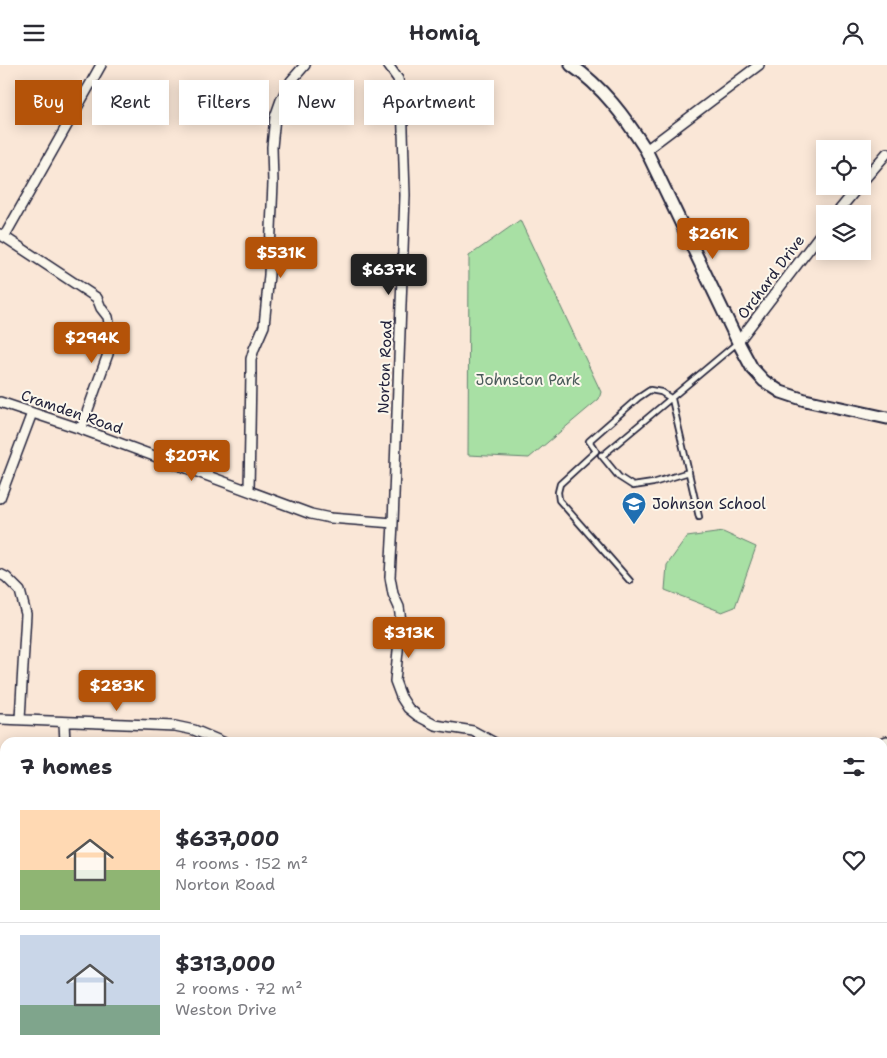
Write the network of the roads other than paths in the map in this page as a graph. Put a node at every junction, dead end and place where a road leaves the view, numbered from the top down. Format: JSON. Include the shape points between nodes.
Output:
{"nodes":[{"id":1,"x":101,"y":65,"type":"edge"},
{"id":2,"x":305,"y":65,"type":"edge"},
{"id":3,"x":388,"y":65,"type":"edge"},
{"id":4,"x":571,"y":65,"type":"edge"},
{"id":5,"x":759,"y":65,"type":"edge"},
{"id":6,"x":646,"y":150,"type":"junction"},
{"id":7,"x":887,"y":153,"type":"edge"},
{"id":8,"x":871,"y":172,"type":"edge"},
{"id":9,"x":852,"y":195,"type":"edge"},
{"id":10,"x":843,"y":205,"type":"edge"},
{"id":11,"x":2,"y":235,"type":"edge"},
{"id":12,"x":816,"y":241,"type":"edge"},
{"id":13,"x":738,"y":342,"type":"junction"},
{"id":14,"x":672,"y":399,"type":"junction"},
{"id":15,"x":0,"y":402,"type":"edge"},
{"id":16,"x":32,"y":413,"type":"junction"},
{"id":17,"x":886,"y":416,"type":"edge"},
{"id":18,"x":82,"y":429,"type":"junction"},
{"id":19,"x":596,"y":451,"type":"junction"},
{"id":20,"x":602,"y":456,"type":"junction"},
{"id":21,"x":689,"y":472,"type":"junction"},
{"id":22,"x":249,"y":490,"type":"junction"},
{"id":23,"x":0,"y":498,"type":"edge"},
{"id":24,"x":699,"y":517,"type":"dead end"},
{"id":25,"x":393,"y":523,"type":"junction"},
{"id":26,"x":0,"y":574,"type":"edge"},
{"id":27,"x":630,"y":581,"type":"dead end"},
{"id":28,"x":0,"y":719,"type":"edge"},
{"id":29,"x":20,"y":719,"type":"junction"},
{"id":30,"x":64,"y":723,"type":"junction"},
{"id":31,"x":65,"y":737,"type":"edge"},
{"id":32,"x":211,"y":737,"type":"edge"},
{"id":33,"x":484,"y":737,"type":"edge"}],
"edges":[{"from":1,"to":11,"type":"street"},
{"from":2,"to":22,"type":"street","via":[[291,81],[275,117],[264,326],[251,359]]},
{"from":3,"to":25,"type":"street","name":"Norton Road","via":[[398,79],[402,99],[404,157]]},
{"from":4,"to":6,"type":"street","via":[[614,104]]},
{"from":5,"to":6,"type":"street"},
{"from":6,"to":13,"type":"street"},
{"from":7,"to":8,"type":"street"},
{"from":9,"to":10,"type":"street"},
{"from":11,"to":18,"type":"street","via":[[96,298],[108,317],[111,336],[108,354]]},
{"from":12,"to":13,"type":"street","name":"Orchard Drive"},
{"from":13,"to":14,"type":"lane"},
{"from":13,"to":17,"type":"street","via":[[752,368],[764,381],[782,392],[805,400]]},
{"from":14,"to":19,"type":"lane","via":[[650,390],[638,398],[589,441]]},
{"from":14,"to":20,"type":"lane"},
{"from":14,"to":21,"type":"lane"},
{"from":15,"to":16,"type":"street","name":"Cramden Road"},
{"from":16,"to":18,"type":"street","name":"Cramden Road"},
{"from":16,"to":23,"type":"street"},
{"from":18,"to":22,"type":"street","name":"Cramden Road"},
{"from":19,"to":20,"type":"lane"},
{"from":19,"to":27,"type":"lane","via":[[560,484],[559,500]]},
{"from":20,"to":21,"type":"lane","via":[[620,477],[633,485],[653,483]]},
{"from":21,"to":24,"type":"lane"},
{"from":22,"to":25,"type":"street","name":"Cramden Road","via":[[310,514]]},
{"from":25,"to":33,"type":"street","name":"Norton Road","via":[[390,577],[401,621],[395,681],[400,697],[408,708],[434,725],[473,731]]},
{"from":26,"to":29,"type":"street","via":[[20,591],[26,614]]},
{"from":28,"to":29,"type":"street"},
{"from":29,"to":30,"type":"street"},
{"from":30,"to":31,"type":"street"},
{"from":30,"to":32,"type":"street","via":[[175,726]]}]}
